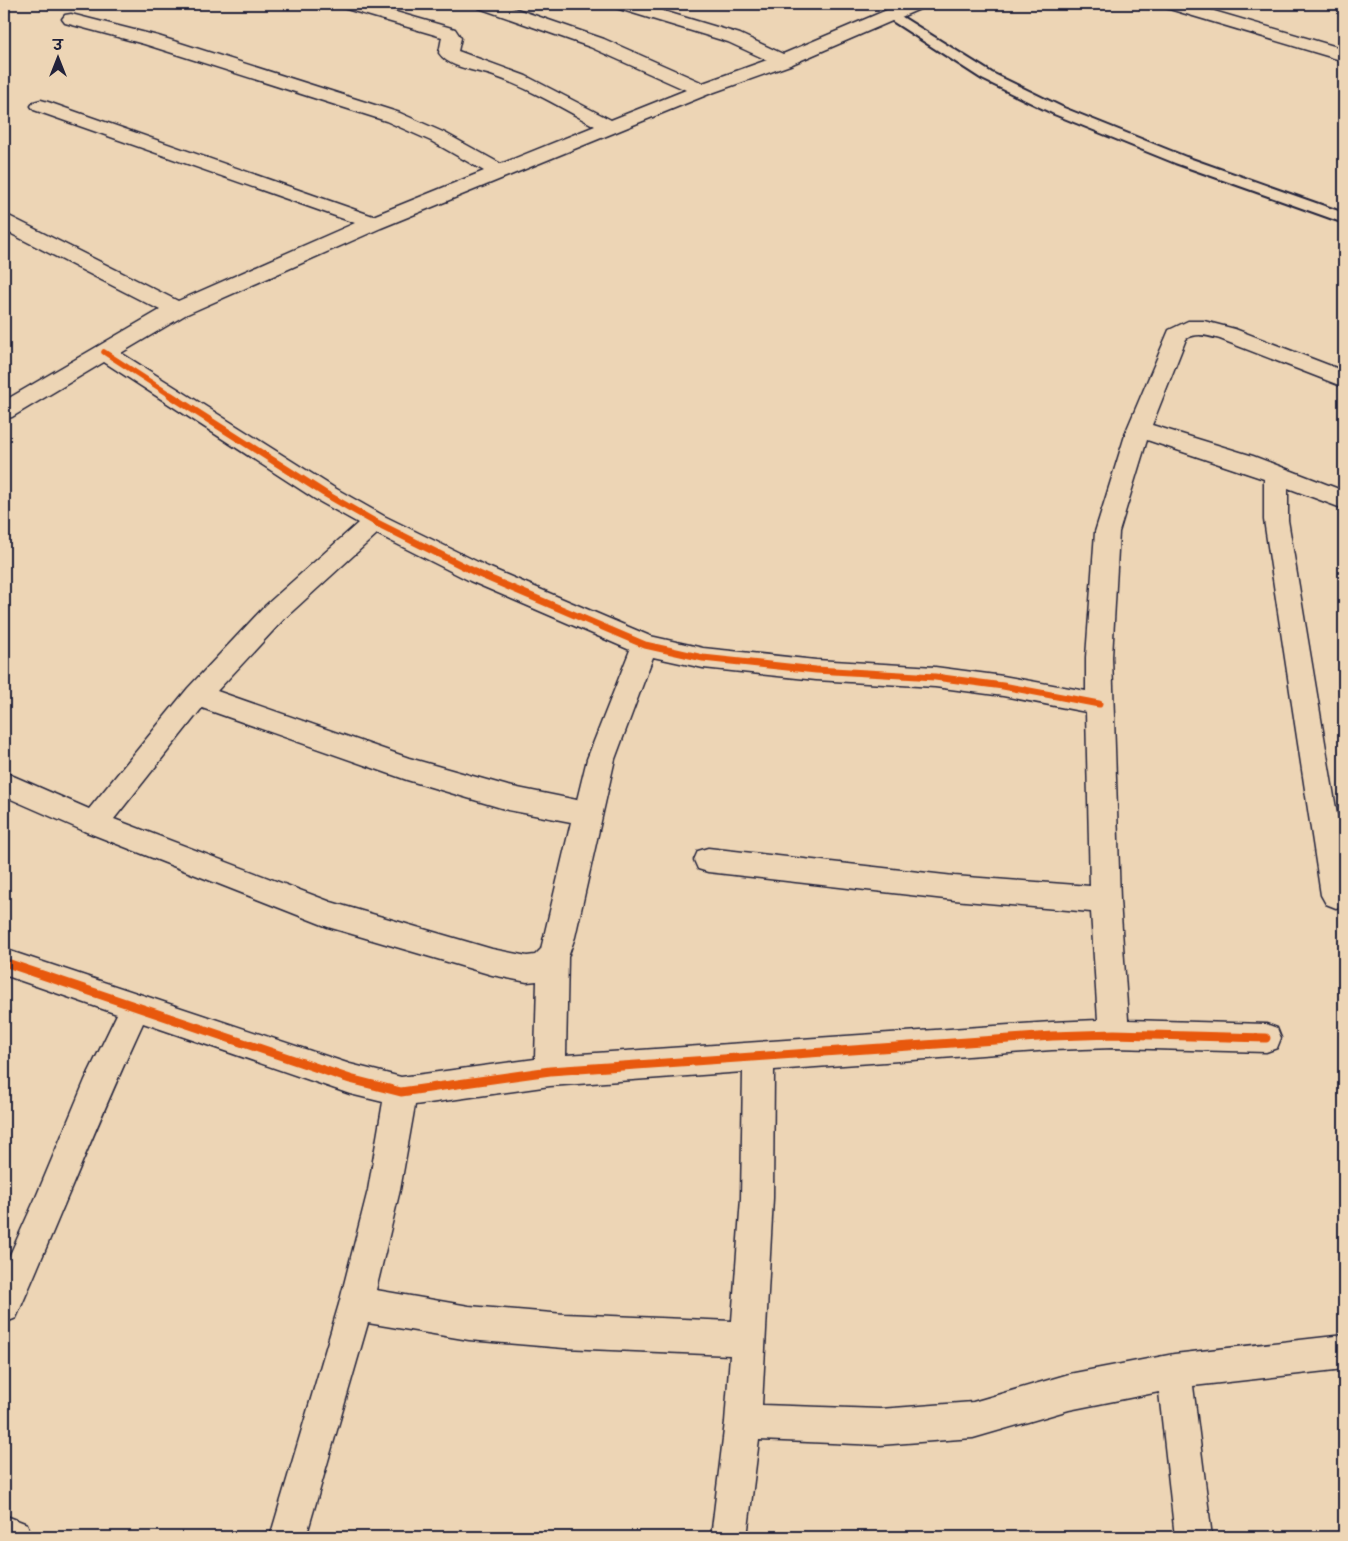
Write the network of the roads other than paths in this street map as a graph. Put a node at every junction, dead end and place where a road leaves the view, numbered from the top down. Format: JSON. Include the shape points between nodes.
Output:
{"nodes":[{"id":1,"x":349,"y":4,"type":"edge"},
{"id":2,"x":485,"y":4,"type":"edge"},
{"id":3,"x":622,"y":4,"type":"edge"},
{"id":4,"x":916,"y":4,"type":"edge"},
{"id":5,"x":1172,"y":4,"type":"edge"},
{"id":6,"x":1219,"y":4,"type":"edge"},
{"id":7,"x":891,"y":14,"type":"junction"},
{"id":8,"x":71,"y":19,"type":"dead end"},
{"id":9,"x":1344,"y":41,"type":"edge"},
{"id":10,"x":1344,"y":55,"type":"edge"},
{"id":11,"x":783,"y":61,"type":"junction"},
{"id":12,"x":702,"y":90,"type":"junction"},
{"id":13,"x":41,"y":106,"type":"dead end"},
{"id":14,"x":610,"y":127,"type":"junction"},
{"id":15,"x":500,"y":172,"type":"junction"},
{"id":16,"x":1344,"y":218,"type":"edge"},
{"id":17,"x":4,"y":222,"type":"edge"},
{"id":18,"x":374,"y":223,"type":"junction"},
{"id":19,"x":177,"y":310,"type":"junction"},
{"id":20,"x":104,"y":352,"type":"junction"},
{"id":21,"x":1344,"y":379,"type":"edge"},
{"id":22,"x":4,"y":411,"type":"edge"},
{"id":23,"x":1139,"y":429,"type":"junction"},
{"id":24,"x":1276,"y":473,"type":"junction"},
{"id":25,"x":1344,"y":500,"type":"edge"},
{"id":26,"x":375,"y":522,"type":"junction"},
{"id":27,"x":645,"y":645,"type":"junction"},
{"id":28,"x":197,"y":695,"type":"junction"},
{"id":29,"x":1099,"y":704,"type":"junction"},
{"id":30,"x":4,"y":783,"type":"edge"},
{"id":31,"x":588,"y":814,"type":"junction"},
{"id":32,"x":94,"y":823,"type":"junction"},
{"id":33,"x":708,"y":860,"type":"dead end"},
{"id":34,"x":1336,"y":895,"type":"dead end"},
{"id":35,"x":1106,"y":900,"type":"junction"},
{"id":36,"x":553,"y":957,"type":"junction"},
{"id":37,"x":4,"y":962,"type":"edge"},
{"id":38,"x":136,"y":1006,"type":"junction"},
{"id":39,"x":1114,"y":1034,"type":"junction"},
{"id":40,"x":1266,"y":1038,"type":"dead end"},
{"id":41,"x":759,"y":1056,"type":"junction"},
{"id":42,"x":550,"y":1071,"type":"junction"},
{"id":43,"x":400,"y":1092,"type":"junction"},
{"id":44,"x":356,"y":1304,"type":"junction"},
{"id":45,"x":4,"y":1306,"type":"edge"},
{"id":46,"x":748,"y":1339,"type":"junction"},
{"id":47,"x":1344,"y":1352,"type":"edge"},
{"id":48,"x":1174,"y":1371,"type":"junction"},
{"id":49,"x":743,"y":1422,"type":"junction"},
{"id":50,"x":4,"y":1533,"type":"edge"},
{"id":51,"x":14,"y":1537,"type":"edge"},
{"id":52,"x":288,"y":1537,"type":"edge"},
{"id":53,"x":729,"y":1537,"type":"edge"},
{"id":54,"x":1194,"y":1537,"type":"edge"}],
"edges":[{"from":1,"to":14,"type":"street","via":[[449,33],[452,38],[448,53],[456,58],[528,83]]},
{"from":2,"to":12,"type":"street","via":[[597,43]]},
{"from":3,"to":11,"type":"street","via":[[734,38]]},
{"from":4,"to":7,"type":"street"},
{"from":5,"to":10,"type":"street"},
{"from":6,"to":9,"type":"street"},
{"from":7,"to":11,"type":"street"},
{"from":7,"to":16,"type":"lane","via":[[1018,93],[1110,132]]},
{"from":8,"to":15,"type":"street","via":[[151,40],[393,117],[438,137]]},
{"from":11,"to":12,"type":"street"},
{"from":12,"to":14,"type":"street"},
{"from":13,"to":18,"type":"street"},
{"from":14,"to":15,"type":"street"},
{"from":15,"to":18,"type":"street"},
{"from":17,"to":19,"type":"street"},
{"from":18,"to":19,"type":"street"},
{"from":19,"to":20,"type":"street"},
{"from":20,"to":22,"type":"street"},
{"from":20,"to":26,"type":"street","via":[[324,493]]},
{"from":21,"to":23,"type":"street","via":[[1227,334],[1188,328],[1177,335]]},
{"from":23,"to":24,"type":"street"},
{"from":23,"to":29,"type":"street","via":[[1107,532]]},
{"from":24,"to":25,"type":"street"},
{"from":24,"to":34,"type":"street","via":[[1276,520]]},
{"from":26,"to":27,"type":"street","via":[[479,574]]},
{"from":26,"to":28,"type":"street","via":[[274,612]]},
{"from":27,"to":29,"type":"street","via":[[702,658],[816,670],[934,677]]},
{"from":27,"to":31,"type":"street","via":[[617,714]]},
{"from":28,"to":31,"type":"street","via":[[407,769],[508,798]]},
{"from":28,"to":32,"type":"street"},
{"from":29,"to":35,"type":"street"},
{"from":30,"to":32,"type":"street"},
{"from":31,"to":36,"type":"street"},
{"from":32,"to":36,"type":"street","via":[[328,914],[482,960],[527,969],[543,967]]},
{"from":33,"to":35,"type":"street","via":[[954,888]]},
{"from":35,"to":39,"type":"street"},
{"from":36,"to":42,"type":"street"},
{"from":37,"to":38,"type":"street"},
{"from":38,"to":43,"type":"street","via":[[350,1079]]},
{"from":38,"to":45,"type":"street","via":[[96,1090]]},
{"from":39,"to":40,"type":"street"},
{"from":39,"to":41,"type":"street"},
{"from":41,"to":42,"type":"street"},
{"from":41,"to":46,"type":"street","via":[[757,1198]]},
{"from":42,"to":43,"type":"street"},
{"from":43,"to":44,"type":"street","via":[[384,1190]]},
{"from":44,"to":46,"type":"street","via":[[469,1323],[564,1332]]},
{"from":44,"to":52,"type":"street"},
{"from":46,"to":49,"type":"street"},
{"from":47,"to":48,"type":"street"},
{"from":48,"to":49,"type":"street","via":[[1069,1392],[973,1420],[880,1427]]},
{"from":48,"to":54,"type":"street"},
{"from":49,"to":53,"type":"street"},
{"from":50,"to":51,"type":"street"}]}
